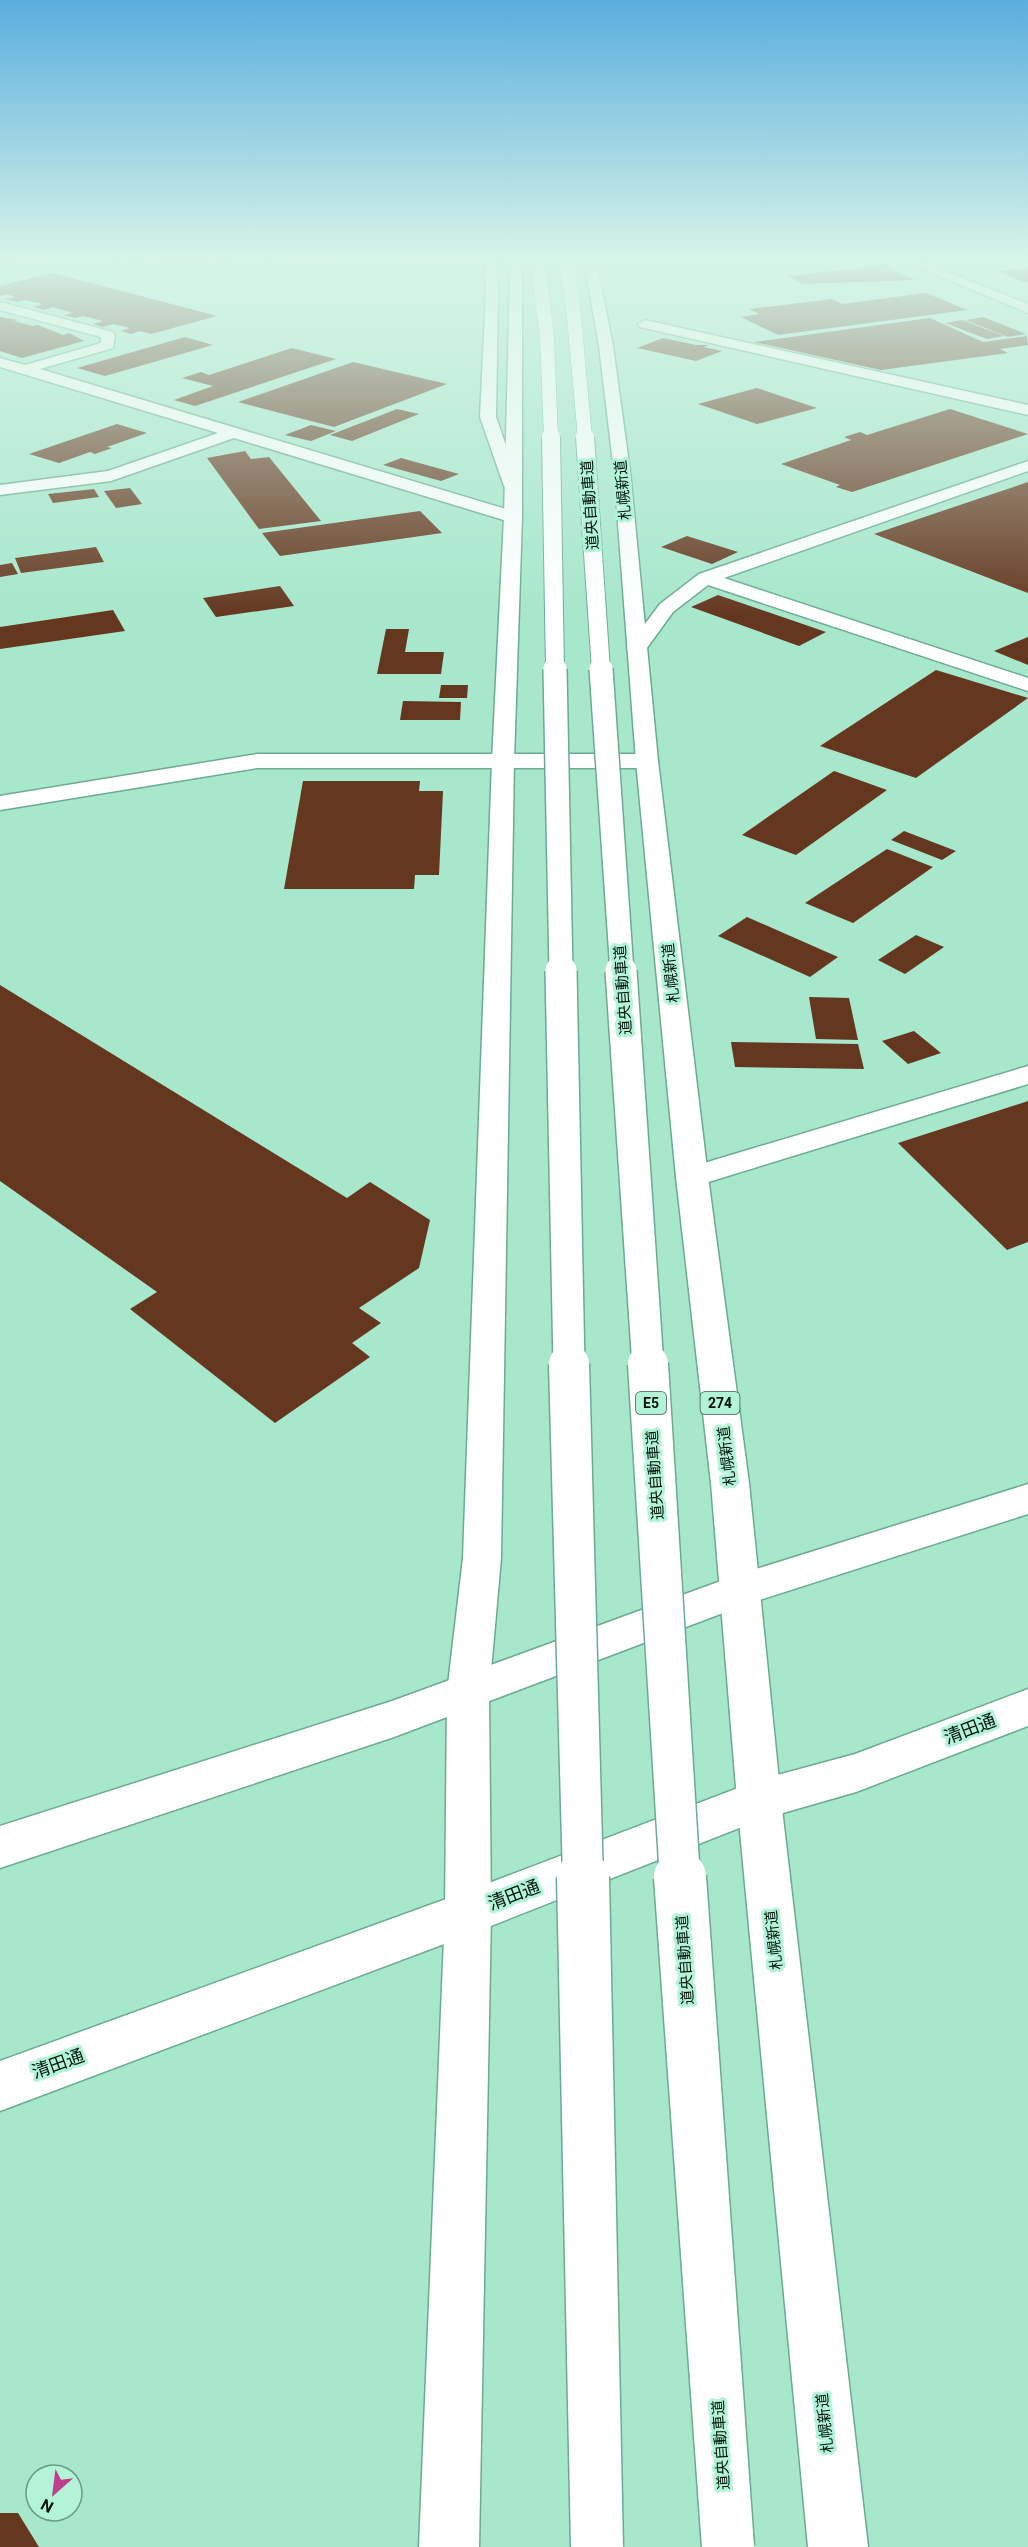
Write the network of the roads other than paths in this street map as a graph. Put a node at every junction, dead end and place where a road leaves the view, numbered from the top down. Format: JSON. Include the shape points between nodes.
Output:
{"nodes":[{"id":1,"x":59,"y":379,"type":"edge"},
{"id":2,"x":489,"y":379,"type":"edge"},
{"id":3,"x":514,"y":379,"type":"edge"},
{"id":4,"x":548,"y":379,"type":"edge"},
{"id":5,"x":580,"y":379,"type":"edge"},
{"id":6,"x":610,"y":379,"type":"edge"},
{"id":7,"x":889,"y":379,"type":"edge"},
{"id":8,"x":1028,"y":410,"type":"edge"},
{"id":9,"x":235,"y":432,"type":"junction"},
{"id":10,"x":1028,"y":466,"type":"edge"},
{"id":11,"x":0,"y":489,"type":"edge"},
{"id":12,"x":512,"y":501,"type":"junction"},
{"id":13,"x":706,"y":578,"type":"junction"},
{"id":14,"x":637,"y":648,"type":"junction"},
{"id":15,"x":1028,"y":685,"type":"edge"},
{"id":16,"x":503,"y":761,"type":"junction"},
{"id":17,"x":647,"y":761,"type":"junction"},
{"id":18,"x":0,"y":803,"type":"edge"},
{"id":19,"x":1028,"y":1075,"type":"edge"},
{"id":20,"x":692,"y":1177,"type":"junction"},
{"id":21,"x":1028,"y":1499,"type":"edge"},
{"id":22,"x":740,"y":1590,"type":"junction"},
{"id":23,"x":468,"y":1693,"type":"junction"},
{"id":24,"x":1028,"y":1707,"type":"edge"},
{"id":25,"x":759,"y":1800,"type":"junction"},
{"id":26,"x":0,"y":1847,"type":"edge"},
{"id":27,"x":468,"y":1913,"type":"junction"},
{"id":28,"x":0,"y":2086,"type":"edge"},
{"id":29,"x":449,"y":2547,"type":"edge"},
{"id":30,"x":597,"y":2547,"type":"edge"},
{"id":31,"x":728,"y":2547,"type":"edge"},
{"id":32,"x":838,"y":2547,"type":"edge"}],
"edges":[{"from":1,"to":9,"type":"main road"},
{"from":2,"to":12,"type":"main road","via":[[488,417]]},
{"from":3,"to":12,"type":"main road"},
{"from":4,"to":30,"type":"main road","bridge":true},
{"from":5,"to":31,"type":"main road","name":"道央自動車道","number":"E5","bridge":true},
{"from":6,"to":14,"type":"main road","name":"札幌新道","number":"274"},
{"from":7,"to":8,"type":"main road"},
{"from":9,"to":11,"type":"main road","via":[[111,476]]},
{"from":9,"to":12,"type":"main road"},
{"from":10,"to":13,"type":"main road"},
{"from":12,"to":16,"type":"main road"},
{"from":13,"to":14,"type":"main road","via":[[665,607]]},
{"from":13,"to":15,"type":"main road"},
{"from":14,"to":17,"type":"main road","name":"札幌新道","number":"274"},
{"from":16,"to":17,"type":"main road"},
{"from":16,"to":18,"type":"main road","via":[[257,761]]},
{"from":16,"to":23,"type":"main road","via":[[482,1558]]},
{"from":17,"to":20,"type":"main road","name":"札幌新道","number":"274"},
{"from":19,"to":20,"type":"main road"},
{"from":20,"to":22,"type":"main road","name":"札幌新道","number":"274"},
{"from":21,"to":22,"type":"main road"},
{"from":22,"to":23,"type":"main road"},
{"from":22,"to":25,"type":"main road","name":"札幌新道","number":"274"},
{"from":23,"to":26,"type":"main road"},
{"from":23,"to":27,"type":"main road"},
{"from":24,"to":25,"type":"main road","name":"清田通","via":[[856,1773]]},
{"from":25,"to":27,"type":"main road","name":"清田通"},
{"from":25,"to":32,"type":"main road","name":"札幌新道","number":"274"},
{"from":27,"to":28,"type":"main road","name":"清田通"},
{"from":27,"to":29,"type":"main road"}]}
